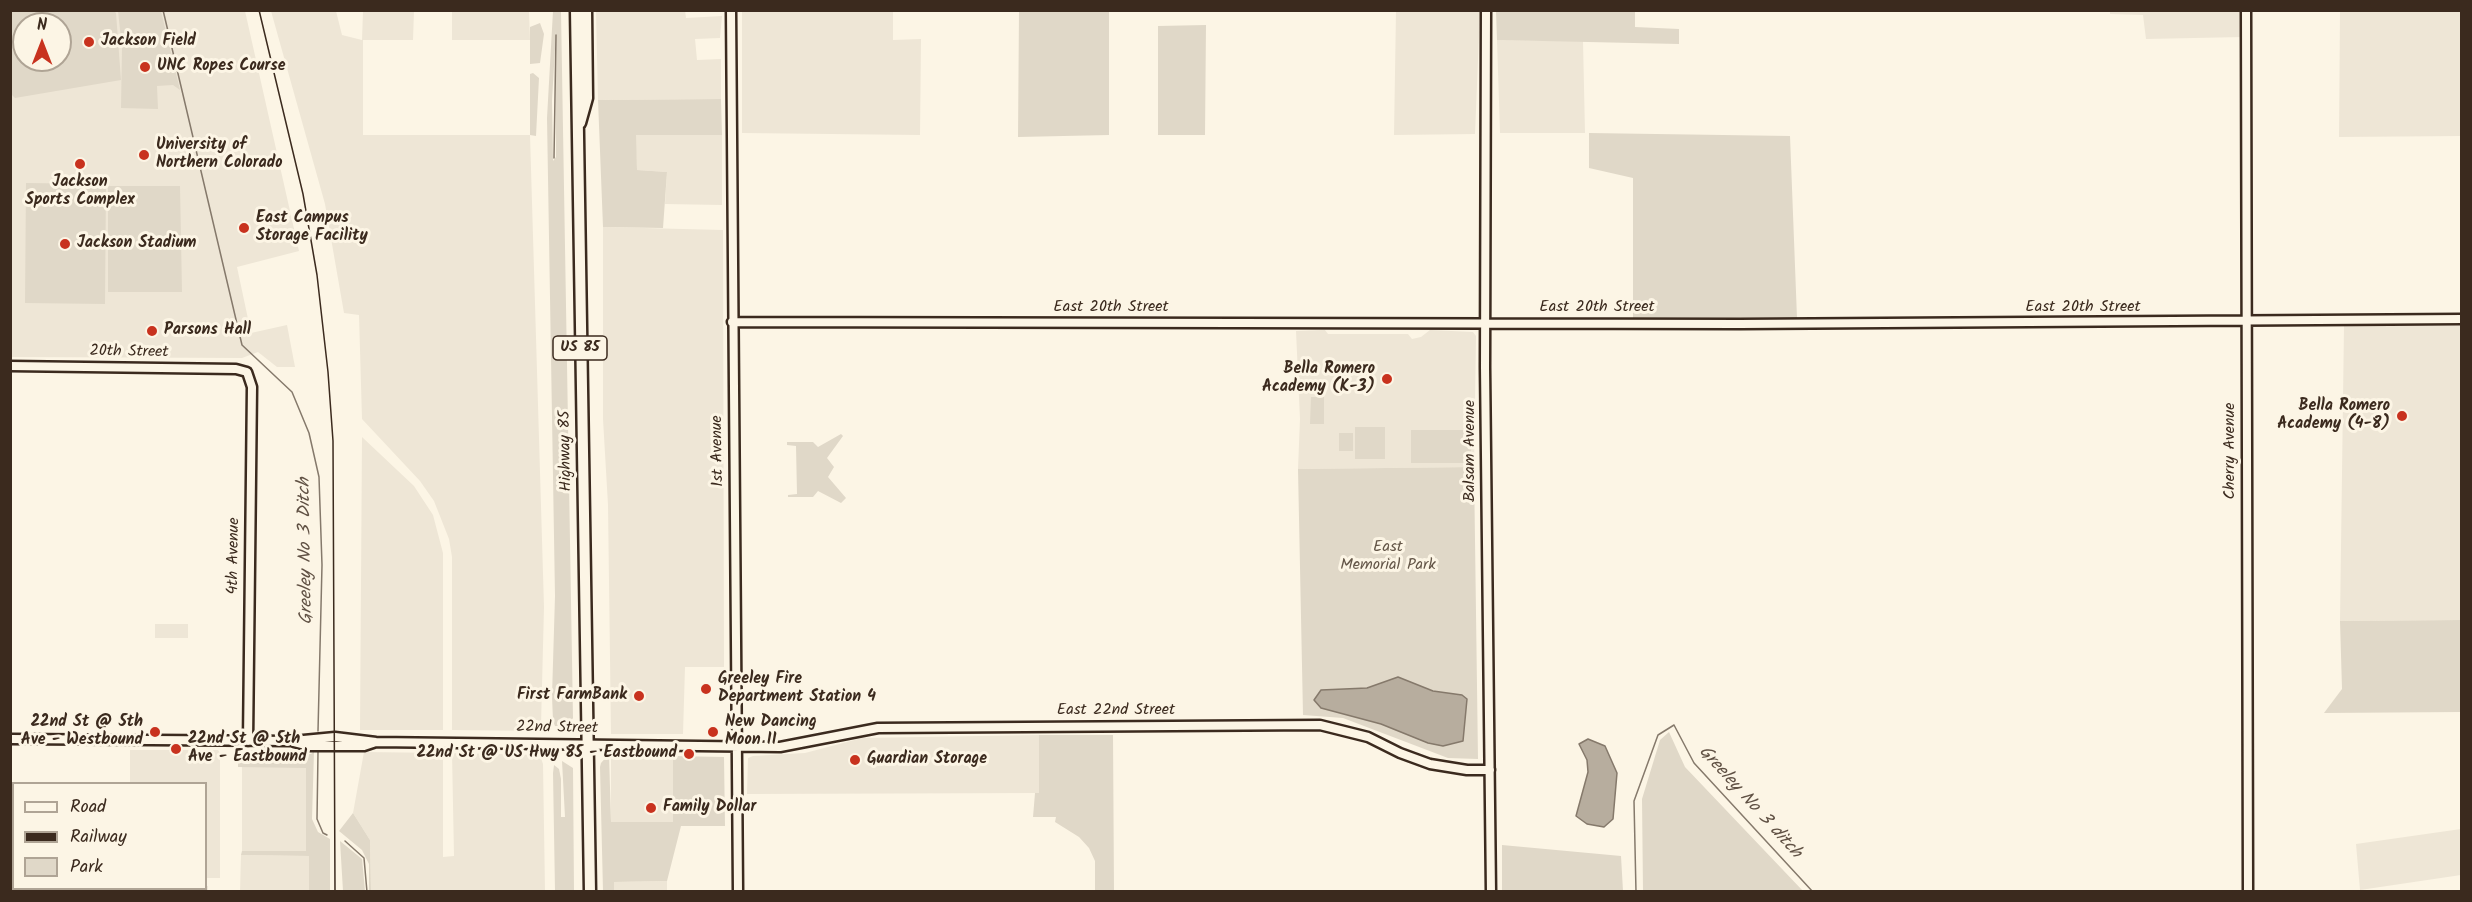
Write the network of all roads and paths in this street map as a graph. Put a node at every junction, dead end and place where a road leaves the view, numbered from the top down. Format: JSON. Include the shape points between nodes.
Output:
{"nodes":[{"id":1,"x":576,"y":10,"type":"edge"},
{"id":2,"x":586,"y":10,"type":"edge"},
{"id":3,"x":731,"y":10,"type":"edge"},
{"id":4,"x":1486,"y":10,"type":"edge"},
{"id":5,"x":2246,"y":10,"type":"edge"},
{"id":6,"x":577,"y":135,"type":"junction"},
{"id":7,"x":2462,"y":319,"type":"edge"},
{"id":8,"x":2247,"y":321,"type":"junction"},
{"id":9,"x":732,"y":322,"type":"junction"},
{"id":10,"x":1485,"y":323,"type":"junction"},
{"id":11,"x":10,"y":366,"type":"edge"},
{"id":12,"x":247,"y":372,"type":"joint"},
{"id":13,"x":10,"y":739,"type":"edge"},
{"id":14,"x":248,"y":741,"type":"junction"},
{"id":15,"x":589,"y":744,"type":"junction"},
{"id":16,"x":736,"y":746,"type":"junction"},
{"id":17,"x":1490,"y":770,"type":"junction"},
{"id":18,"x":590,"y":891,"type":"edge"},
{"id":19,"x":738,"y":891,"type":"edge"},
{"id":20,"x":1491,"y":891,"type":"edge"},
{"id":21,"x":2248,"y":891,"type":"edge"}],
"edges":[{"from":1,"to":6,"type":"highway","name":"Highway 85","number":"US 85"},
{"from":2,"to":6,"type":"highway","via":[[587,98]]},
{"from":3,"to":9,"type":"street","name":"1st Avenue"},
{"from":4,"to":10,"type":"street","name":"Balsam Avenue"},
{"from":5,"to":8,"type":"street","name":"Cherry Avenue"},
{"from":6,"to":15,"type":"highway","name":"Highway 85","number":"US 85"},
{"from":7,"to":8,"type":"street","name":"East 20th Street"},
{"from":8,"to":10,"type":"street","name":"East 20th Street"},
{"from":8,"to":21,"type":"street","name":"Cherry Avenue"},
{"from":9,"to":10,"type":"street","name":"East 20th Street"},
{"from":9,"to":16,"type":"street","name":"1st Avenue"},
{"from":10,"to":17,"type":"street","name":"Balsam Avenue"},
{"from":11,"to":12,"type":"street","name":"20th Street"},
{"from":12,"to":14,"type":"street","name":"4th Avenue","via":[[252,387]]},
{"from":13,"to":14,"type":"street","name":"22nd Street"},
{"from":14,"to":15,"type":"street","name":"22nd Street","via":[[335,737],[376,742]]},
{"from":15,"to":16,"type":"street","name":"22nd Street"},
{"from":15,"to":18,"type":"highway","name":"Highway 85","number":"US 85"},
{"from":16,"to":17,"type":"street","name":"East 22nd Street","via":[[794,745],[878,728],[1320,725],[1368,737],[1430,764]]},
{"from":16,"to":19,"type":"street","name":"1st Avenue"},
{"from":17,"to":20,"type":"street","name":"Balsam Avenue"}]}
